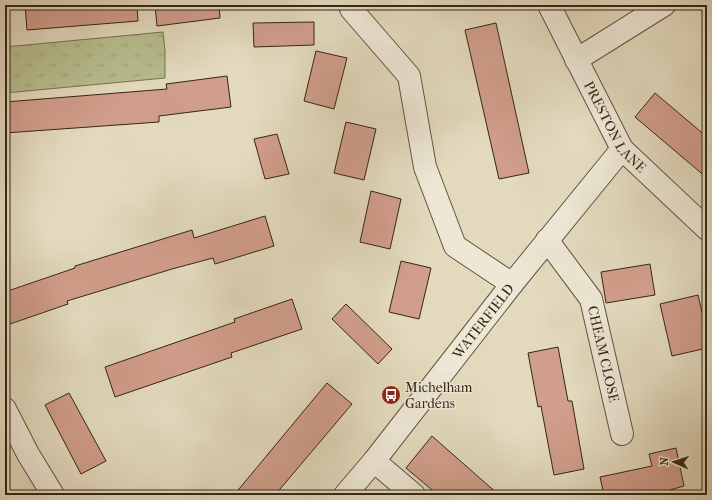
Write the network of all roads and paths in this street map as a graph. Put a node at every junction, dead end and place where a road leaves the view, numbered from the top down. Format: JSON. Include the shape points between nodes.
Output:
{"nodes":[{"id":1,"x":549,"y":5,"type":"edge"},
{"id":2,"x":664,"y":5,"type":"edge"},
{"id":3,"x":351,"y":9,"type":"dead end"},
{"id":4,"x":576,"y":60,"type":"junction"},
{"id":5,"x":622,"y":149,"type":"junction"},
{"id":6,"x":707,"y":229,"type":"edge"},
{"id":7,"x":547,"y":240,"type":"junction"},
{"id":8,"x":512,"y":284,"type":"junction"},
{"id":9,"x":5,"y":409,"type":"edge"},
{"id":10,"x":622,"y":434,"type":"dead end"},
{"id":11,"x":374,"y":461,"type":"junction"},
{"id":12,"x":53,"y":495,"type":"edge"},
{"id":13,"x":345,"y":495,"type":"edge"},
{"id":14,"x":414,"y":495,"type":"edge"}],
"edges":[{"from":1,"to":4,"type":"street","name":"PRESTON LANE"},
{"from":2,"to":4,"type":"street"},
{"from":3,"to":8,"type":"street","via":[[409,76],[426,167],[455,246]]},
{"from":4,"to":5,"type":"street","name":"PRESTON LANE"},
{"from":5,"to":6,"type":"street","name":"PRESTON LANE"},
{"from":5,"to":7,"type":"street","name":"WATERFIELD"},
{"from":7,"to":8,"type":"street","name":"WATERFIELD"},
{"from":7,"to":10,"type":"street","name":"CHEAM CLOSE","via":[[591,299]]},
{"from":8,"to":11,"type":"street","name":"WATERFIELD"},
{"from":9,"to":12,"type":"street"},
{"from":11,"to":13,"type":"street","name":"WATERFIELD"},
{"from":11,"to":14,"type":"street"}]}
